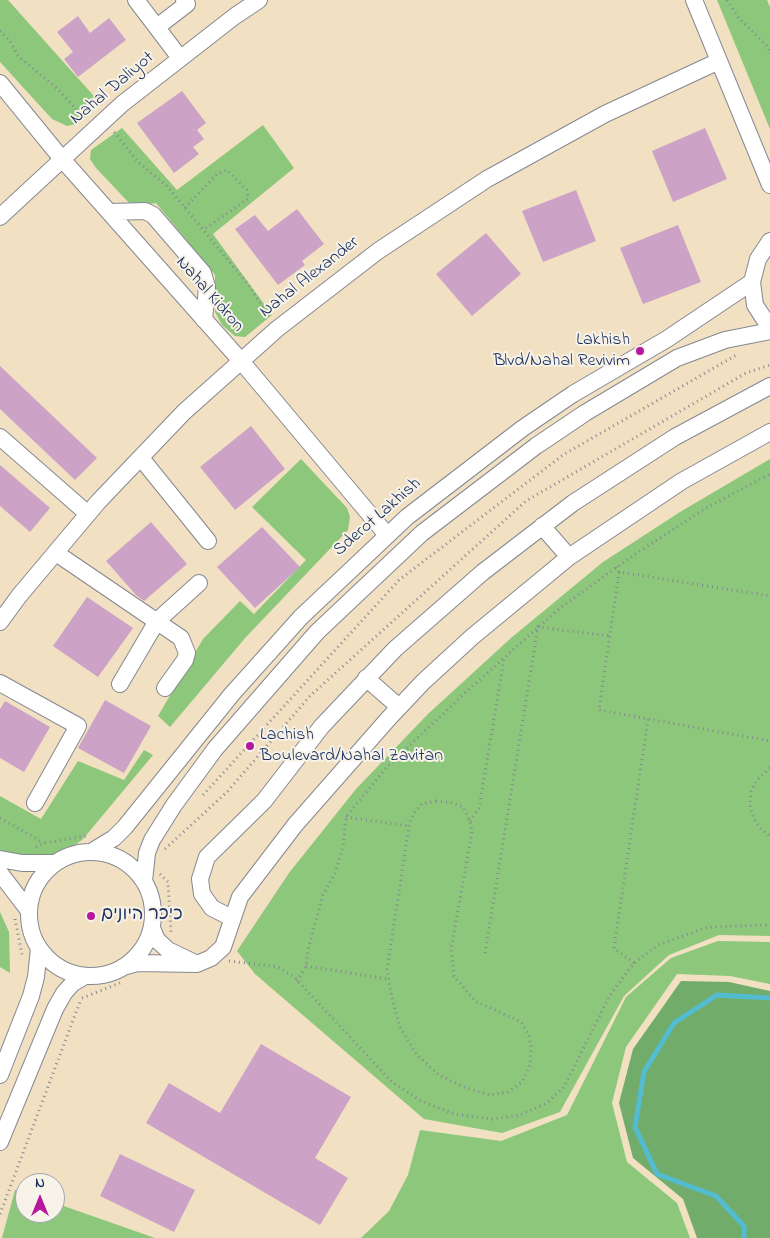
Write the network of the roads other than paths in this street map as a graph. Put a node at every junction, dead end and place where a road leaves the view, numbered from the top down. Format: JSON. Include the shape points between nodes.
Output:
{"nodes":[{"id":1,"x":136,"y":0,"type":"edge"},
{"id":2,"x":184,"y":0,"type":"edge"},
{"id":3,"x":259,"y":0,"type":"edge"},
{"id":4,"x":694,"y":0,"type":"edge"},
{"id":5,"x":157,"y":27,"type":"junction"},
{"id":6,"x":180,"y":58,"type":"junction"},
{"id":7,"x":719,"y":61,"type":"junction"},
{"id":8,"x":0,"y":83,"type":"edge"},
{"id":9,"x":62,"y":159,"type":"junction"},
{"id":10,"x":770,"y":185,"type":"edge"},
{"id":11,"x":109,"y":212,"type":"junction"},
{"id":12,"x":0,"y":217,"type":"edge"},
{"id":13,"x":770,"y":241,"type":"edge"},
{"id":14,"x":752,"y":282,"type":"junction"},
{"id":15,"x":204,"y":320,"type":"junction"},
{"id":16,"x":770,"y":330,"type":"edge"},
{"id":17,"x":241,"y":361,"type":"junction"},
{"id":18,"x":770,"y":386,"type":"edge"},
{"id":19,"x":770,"y":432,"type":"edge"},
{"id":20,"x":0,"y":437,"type":"edge"},
{"id":21,"x":141,"y":458,"type":"junction"},
{"id":22,"x":88,"y":514,"type":"junction"},
{"id":23,"x":542,"y":526,"type":"junction"},
{"id":24,"x":387,"y":535,"type":"junction"},
{"id":25,"x":208,"y":541,"type":"dead end"},
{"id":26,"x":56,"y":552,"type":"junction"},
{"id":27,"x":569,"y":557,"type":"junction"},
{"id":28,"x":199,"y":583,"type":"dead end"},
{"id":29,"x":2,"y":614,"type":"edge"},
{"id":30,"x":156,"y":621,"type":"junction"},
{"id":31,"x":366,"y":678,"type":"junction"},
{"id":32,"x":0,"y":683,"type":"edge"},
{"id":33,"x":120,"y":684,"type":"dead end"},
{"id":34,"x":166,"y":688,"type":"dead end"},
{"id":35,"x":399,"y":707,"type":"junction"},
{"id":36,"x":35,"y":803,"type":"dead end"},
{"id":37,"x":91,"y":852,"type":"junction"},
{"id":38,"x":0,"y":859,"type":"edge"},
{"id":39,"x":55,"y":863,"type":"junction"},
{"id":40,"x":0,"y":874,"type":"edge"},
{"id":41,"x":144,"y":881,"type":"junction"},
{"id":42,"x":21,"y":913,"type":"junction"},
{"id":43,"x":232,"y":918,"type":"junction"},
{"id":44,"x":152,"y":928,"type":"junction"},
{"id":45,"x":39,"y":948,"type":"junction"},
{"id":46,"x":204,"y":961,"type":"junction"},
{"id":47,"x":126,"y":973,"type":"junction"},
{"id":48,"x":85,"y":976,"type":"junction"},
{"id":49,"x":0,"y":1075,"type":"edge"},
{"id":50,"x":0,"y":1142,"type":"edge"}],
"edges":[{"from":1,"to":5,"type":"street"},
{"from":2,"to":5,"type":"street","via":[[187,4]]},
{"from":3,"to":6,"type":"street","name":"Nahal Daliyot"},
{"from":4,"to":7,"type":"street"},
{"from":5,"to":6,"type":"street"},
{"from":6,"to":9,"type":"street","name":"Nahal Daliyot"},
{"from":7,"to":10,"type":"street"},
{"from":7,"to":17,"type":"street","name":"Nahal Alexander","via":[[605,114],[487,179],[378,251]]},
{"from":8,"to":9,"type":"street","name":"Nahal Kidron"},
{"from":9,"to":11,"type":"street","name":"Nahal Kidron"},
{"from":9,"to":12,"type":"street","name":"Nahal Daliyot"},
{"from":11,"to":15,"type":"street","name":"Nahal Kidron"},
{"from":11,"to":15,"type":"street","via":[[145,211],[153,215],[203,273],[207,286]]},
{"from":13,"to":14,"type":"street","via":[[758,259]]},
{"from":14,"to":16,"type":"street","via":[[755,305]]},
{"from":14,"to":24,"type":"street","name":"Sderot Lakhish","via":[[523,428]]},
{"from":15,"to":17,"type":"street","name":"Nahal Kidron"},
{"from":16,"to":41,"type":"street","via":[[725,340],[677,358],[585,413],[484,483],[390,561],[317,632],[215,748],[152,840]]},
{"from":17,"to":21,"type":"street","name":"Nahal Alexander","via":[[184,412]]},
{"from":17,"to":24,"type":"street","name":"Nahal Kidron"},
{"from":18,"to":23,"type":"street","via":[[676,437]]},
{"from":19,"to":27,"type":"street","via":[[682,481]]},
{"from":20,"to":22,"type":"street"},
{"from":21,"to":22,"type":"street","name":"Nahal Alexander"},
{"from":21,"to":25,"type":"street"},
{"from":22,"to":26,"type":"street","name":"Nahal Alexander"},
{"from":23,"to":27,"type":"street"},
{"from":23,"to":31,"type":"street","via":[[441,607]]},
{"from":24,"to":37,"type":"street","name":"Sderot Lakhish","via":[[266,654],[125,827]]},
{"from":26,"to":29,"type":"street","name":"Nahal Alexander"},
{"from":26,"to":30,"type":"street"},
{"from":27,"to":35,"type":"street","via":[[472,637]]},
{"from":28,"to":30,"type":"street"},
{"from":30,"to":33,"type":"street"},
{"from":30,"to":34,"type":"street","via":[[181,638],[187,653]]},
{"from":31,"to":35,"type":"street"},
{"from":31,"to":43,"type":"street","via":[[322,726],[264,801],[206,857],[200,879],[202,894],[212,908]]},
{"from":32,"to":36,"type":"street","via":[[78,726]]},
{"from":35,"to":43,"type":"street","via":[[295,825],[240,897]]},
{"from":37,"to":39,"type":"street","via":[[75,854]]},
{"from":37,"to":41,"type":"street","via":[[124,861]]},
{"from":38,"to":39,"type":"street"},
{"from":39,"to":42,"type":"street","via":[[38,881]]},
{"from":40,"to":42,"type":"street"},
{"from":41,"to":44,"type":"street","via":[[153,908]]},
{"from":42,"to":45,"type":"street"},
{"from":43,"to":46,"type":"street","via":[[223,947]]},
{"from":44,"to":46,"type":"street","via":[[157,940],[177,956]]},
{"from":44,"to":47,"type":"street"},
{"from":45,"to":48,"type":"street","via":[[55,965]]},
{"from":45,"to":49,"type":"street","via":[[31,996]]},
{"from":46,"to":47,"type":"street","via":[[137,963]]},
{"from":47,"to":48,"type":"street"},
{"from":48,"to":50,"type":"street","via":[[75,994],[55,1009]]}]}
